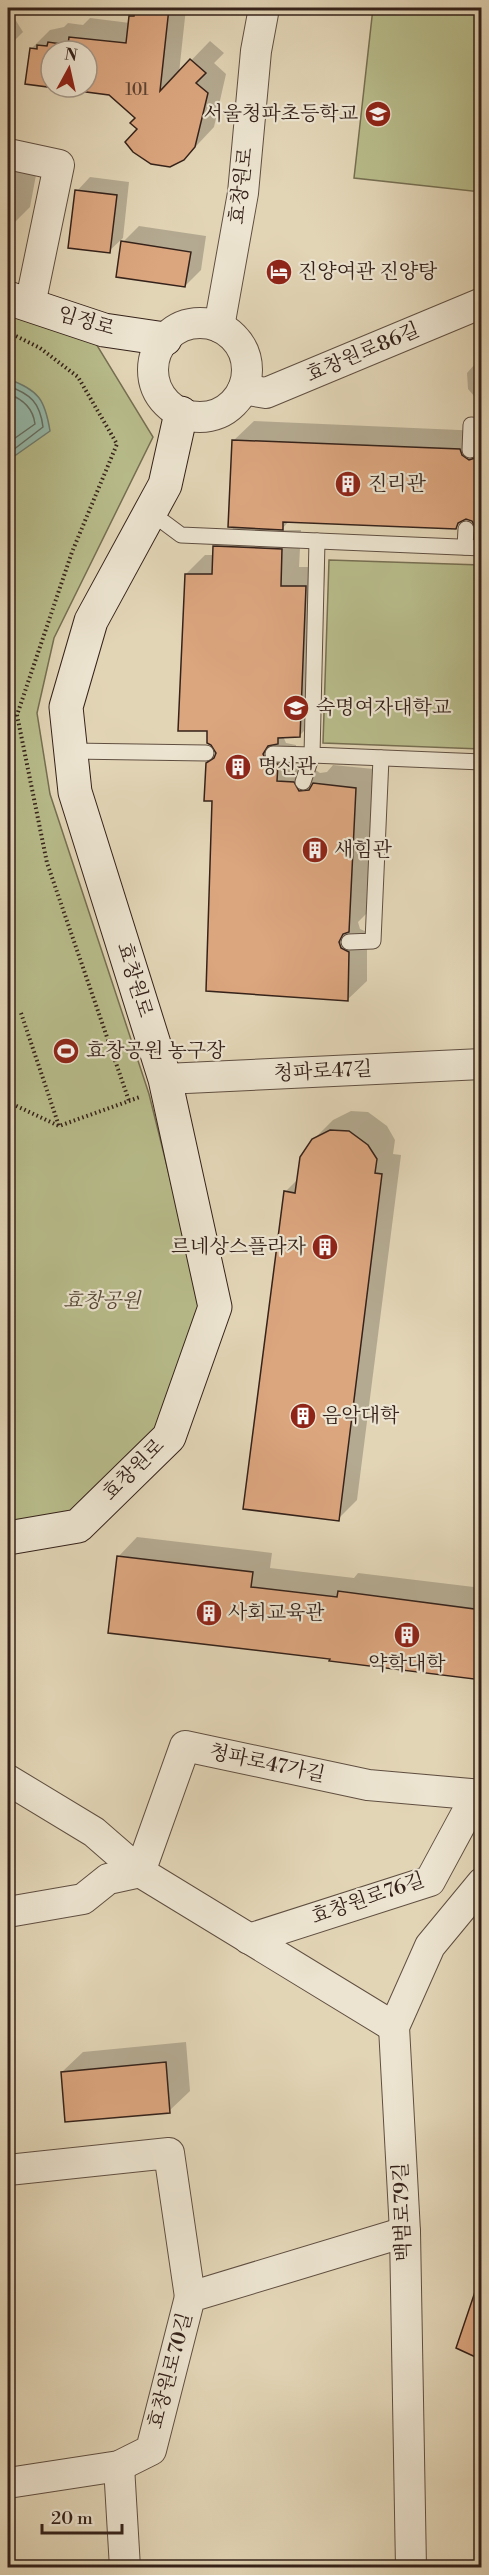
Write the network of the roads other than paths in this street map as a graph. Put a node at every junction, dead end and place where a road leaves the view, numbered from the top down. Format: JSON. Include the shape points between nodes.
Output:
{"nodes":[{"id":1,"x":264,"y":8,"type":"edge"},
{"id":2,"x":8,"y":154,"type":"edge"},
{"id":3,"x":19,"y":301,"type":"edge"},
{"id":4,"x":482,"y":303,"type":"edge"},
{"id":5,"x":219,"y":327,"type":"junction"},
{"id":6,"x":165,"y":339,"type":"junction"},
{"id":7,"x":243,"y":390,"type":"junction"},
{"id":8,"x":181,"y":413,"type":"junction"},
{"id":9,"x":482,"y":426,"type":"edge"},
{"id":10,"x":470,"y":450,"type":"dead end"},
{"id":11,"x":150,"y":512,"type":"junction"},
{"id":12,"x":466,"y":529,"type":"dead end"},
{"id":13,"x":317,"y":541,"type":"junction"},
{"id":14,"x":465,"y":547,"type":"junction"},
{"id":15,"x":482,"y":548,"type":"edge"},
{"id":16,"x":71,"y":751,"type":"junction"},
{"id":17,"x":206,"y":753,"type":"dead end"},
{"id":18,"x":273,"y":754,"type":"dead end"},
{"id":19,"x":312,"y":755,"type":"junction"},
{"id":20,"x":381,"y":758,"type":"junction"},
{"id":21,"x":482,"y":762,"type":"edge"},
{"id":22,"x":303,"y":782,"type":"dead end"},
{"id":23,"x":349,"y":942,"type":"dead end"},
{"id":24,"x":482,"y":1064,"type":"edge"},
{"id":25,"x":165,"y":1079,"type":"junction"},
{"id":26,"x":8,"y":1538,"type":"edge"},
{"id":27,"x":8,"y":1780,"type":"edge"},
{"id":28,"x":479,"y":1794,"type":"edge"},
{"id":29,"x":140,"y":1872,"type":"junction"},
{"id":30,"x":482,"y":1883,"type":"edge"},
{"id":31,"x":8,"y":1912,"type":"edge"},
{"id":32,"x":249,"y":1939,"type":"junction"},
{"id":33,"x":394,"y":2027,"type":"junction"},
{"id":34,"x":8,"y":2170,"type":"edge"},
{"id":35,"x":405,"y":2232,"type":"junction"},
{"id":36,"x":190,"y":2297,"type":"junction"},
{"id":37,"x":119,"y":2466,"type":"junction"},
{"id":38,"x":8,"y":2483,"type":"edge"},
{"id":39,"x":125,"y":2568,"type":"edge"},
{"id":40,"x":411,"y":2568,"type":"edge"}],
"edges":[{"from":1,"to":5,"type":"street","name":"효창원로","via":[[256,51],[243,193]]},
{"from":2,"to":3,"type":"street","via":[[59,165]]},
{"from":3,"to":6,"type":"street","name":"임정로","via":[[104,330]]},
{"from":4,"to":7,"type":"street","name":"효창원로86길","via":[[266,393]]},
{"from":5,"to":6,"type":"street","via":[[191,324]]},
{"from":5,"to":7,"type":"street","via":[[232,335],[246,360]]},
{"from":6,"to":8,"type":"street","via":[[156,358],[155,380],[159,393]]},
{"from":7,"to":8,"type":"street","via":[[224,411],[195,417]]},
{"from":8,"to":11,"type":"street","name":"효창원로","via":[[165,485]]},
{"from":9,"to":10,"type":"lane","via":[[471,425]]},
{"from":11,"to":13,"type":"lane","via":[[181,535]]},
{"from":11,"to":16,"type":"street","name":"효창원로","via":[[91,621],[66,707]]},
{"from":12,"to":14,"type":"lane"},
{"from":13,"to":14,"type":"lane"},
{"from":13,"to":19,"type":"lane"},
{"from":14,"to":15,"type":"lane"},
{"from":16,"to":17,"type":"lane"},
{"from":16,"to":25,"type":"street","name":"효창원로","via":[[75,792]]},
{"from":18,"to":19,"type":"lane"},
{"from":19,"to":20,"type":"lane"},
{"from":19,"to":22,"type":"lane"},
{"from":20,"to":21,"type":"lane"},
{"from":20,"to":23,"type":"lane","via":[[373,941]]},
{"from":24,"to":25,"type":"street","name":"청파로47길"},
{"from":25,"to":26,"type":"street","name":"효창원로","via":[[214,1307],[169,1437],[78,1526]]},
{"from":27,"to":29,"type":"street","via":[[94,1832]]},
{"from":28,"to":29,"type":"street","name":"청파로47가길","via":[[368,1785],[185,1746]]},
{"from":28,"to":32,"type":"street","name":"효창원로76길","via":[[430,1881]]},
{"from":29,"to":31,"type":"street","via":[[108,1879],[83,1899]]},
{"from":29,"to":32,"type":"street"},
{"from":30,"to":33,"type":"street","name":"백범로79길","via":[[430,1946]]},
{"from":32,"to":33,"type":"street"},
{"from":33,"to":35,"type":"street","name":"백범로79길"},
{"from":34,"to":36,"type":"street","via":[[169,2153]]},
{"from":35,"to":36,"type":"street","name":"효창원로70길"},
{"from":35,"to":40,"type":"street","name":"백범로79길"},
{"from":36,"to":37,"type":"street","name":"효창원로70길","via":[[151,2450]]},
{"from":37,"to":38,"type":"street","name":"효창원로70길"},
{"from":37,"to":39,"type":"street"}]}
